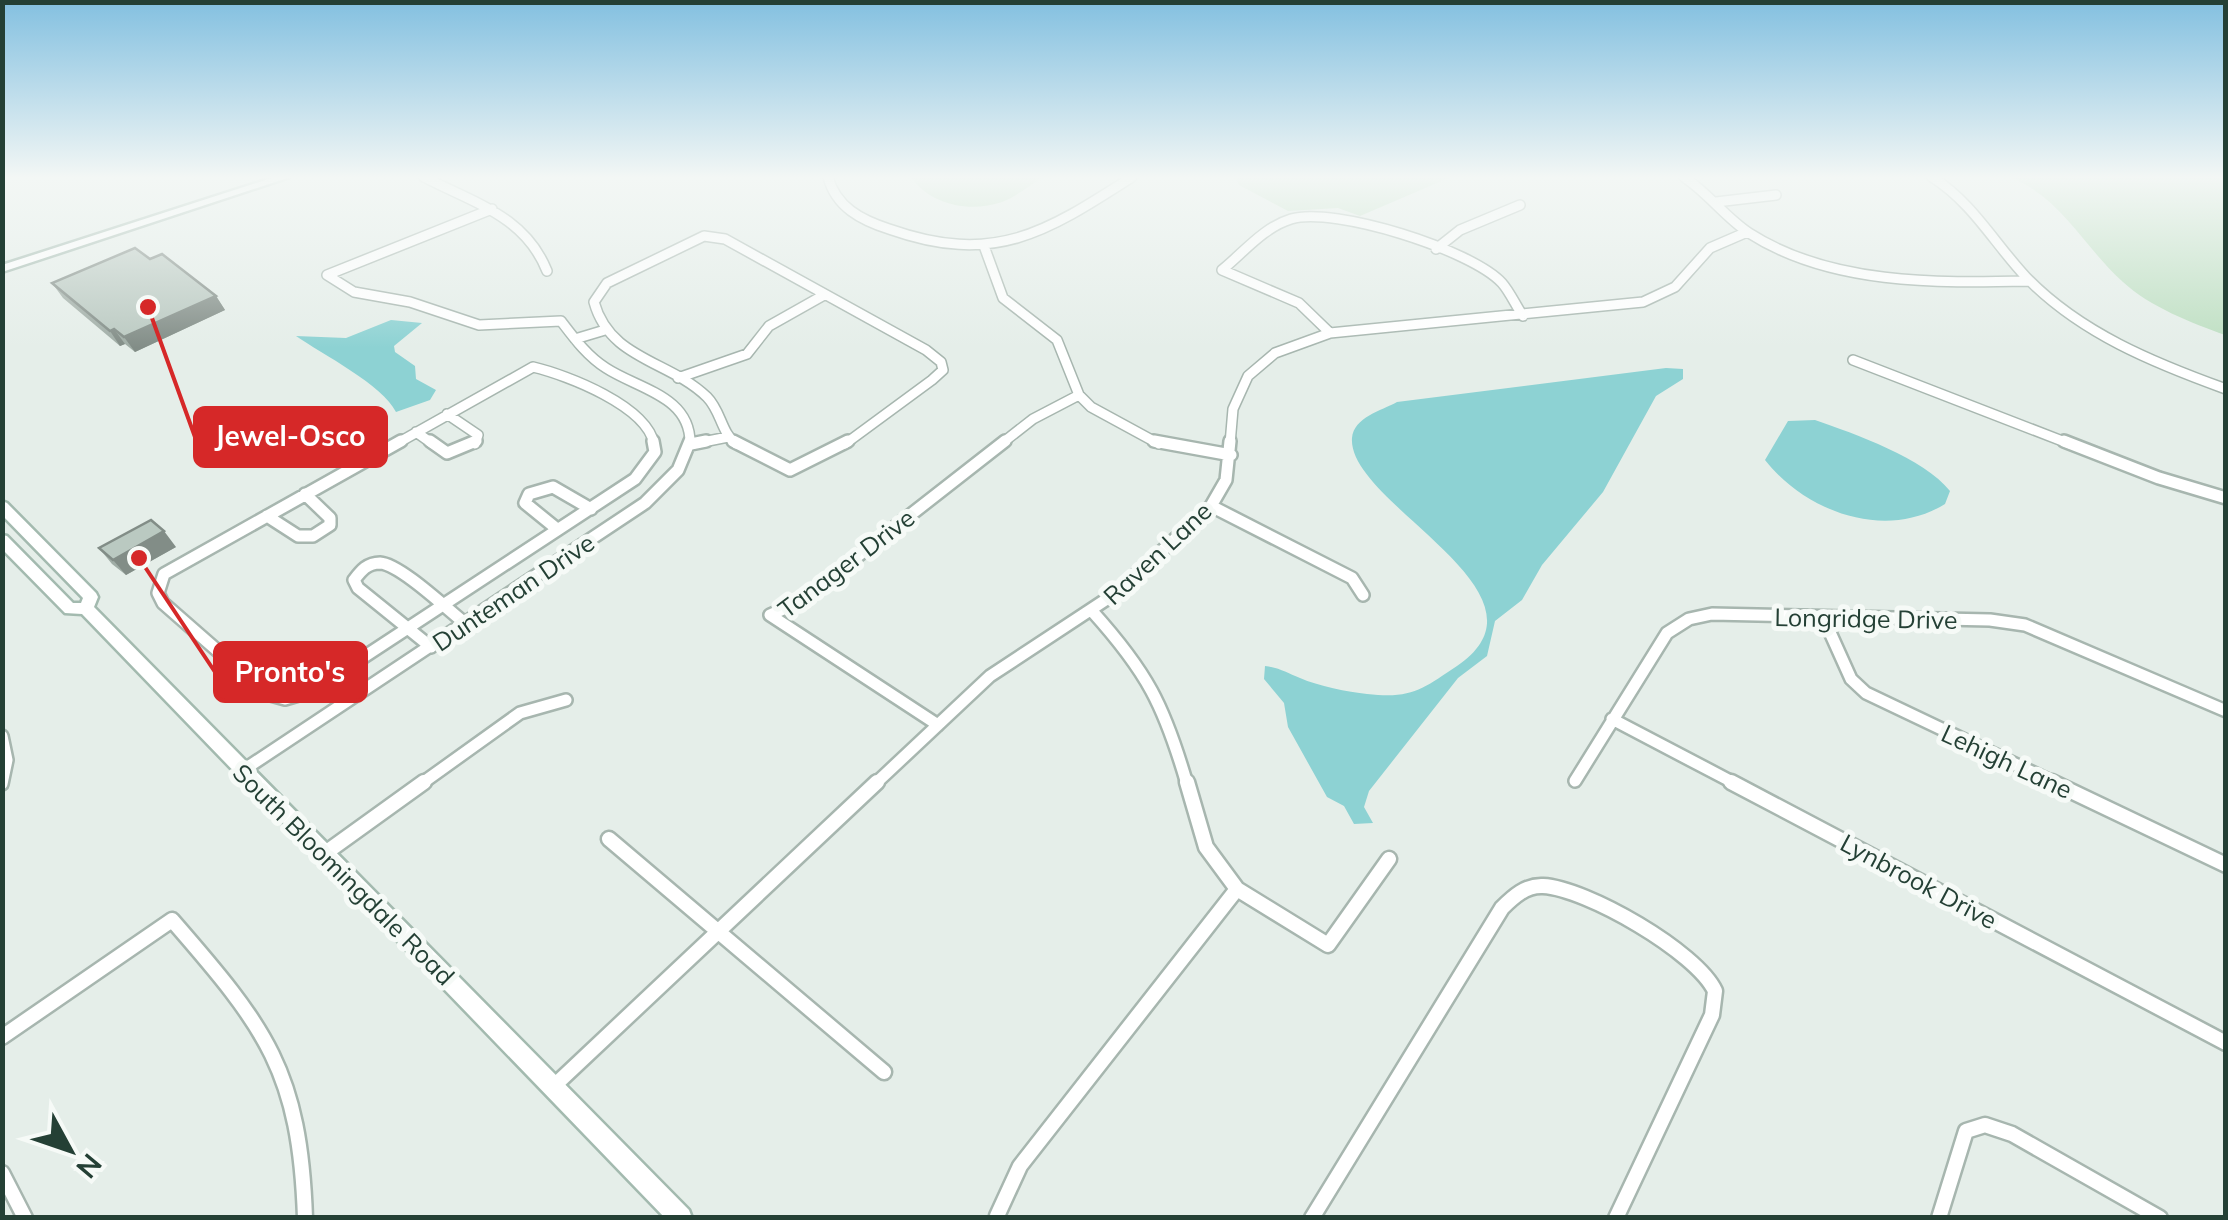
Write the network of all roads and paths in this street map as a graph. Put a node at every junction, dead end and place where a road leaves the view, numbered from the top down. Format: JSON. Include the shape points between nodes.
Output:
{"nodes":[{"id":1,"x":81,"y":234,"type":"edge"},
{"id":2,"x":110,"y":234,"type":"edge"},
{"id":3,"x":429,"y":234,"type":"edge"},
{"id":4,"x":527,"y":234,"type":"edge"},
{"id":5,"x":903,"y":234,"type":"edge"},
{"id":6,"x":1037,"y":234,"type":"edge"},
{"id":7,"x":1269,"y":234,"type":"edge"},
{"id":8,"x":1393,"y":234,"type":"edge"},
{"id":9,"x":1455,"y":234,"type":"edge"},
{"id":10,"x":1743,"y":234,"type":"edge"},
{"id":11,"x":1752,"y":234,"type":"edge"},
{"id":12,"x":1992,"y":234,"type":"edge"},
{"id":13,"x":984,"y":246,"type":"junction"},
{"id":14,"x":1436,"y":250,"type":"junction"},
{"id":15,"x":2,"y":259,"type":"edge"},
{"id":16,"x":2,"y":269,"type":"edge"},
{"id":17,"x":547,"y":271,"type":"dead end"},
{"id":18,"x":2029,"y":280,"type":"junction"},
{"id":19,"x":824,"y":295,"type":"junction"},
{"id":20,"x":1523,"y":316,"type":"junction"},
{"id":21,"x":605,"y":330,"type":"junction"},
{"id":22,"x":1330,"y":333,"type":"junction"},
{"id":23,"x":575,"y":339,"type":"junction"},
{"id":24,"x":1853,"y":360,"type":"dead end"},
{"id":25,"x":678,"y":378,"type":"junction"},
{"id":26,"x":635,"y":384,"type":"junction"},
{"id":27,"x":2226,"y":389,"type":"edge"},
{"id":28,"x":1079,"y":395,"type":"junction"},
{"id":29,"x":611,"y":399,"type":"junction"},
{"id":30,"x":447,"y":414,"type":"junction"},
{"id":31,"x":416,"y":432,"type":"junction"},
{"id":32,"x":728,"y":437,"type":"junction"},
{"id":33,"x":691,"y":444,"type":"junction"},
{"id":34,"x":1231,"y":455,"type":"junction"},
{"id":35,"x":306,"y":494,"type":"junction"},
{"id":36,"x":2226,"y":498,"type":"edge"},
{"id":37,"x":1210,"y":506,"type":"junction"},
{"id":38,"x":3,"y":509,"type":"edge"},
{"id":39,"x":591,"y":509,"type":"junction"},
{"id":40,"x":267,"y":516,"type":"junction"},
{"id":41,"x":557,"y":529,"type":"junction"},
{"id":42,"x":2,"y":540,"type":"edge"},
{"id":43,"x":1363,"y":595,"type":"dead end"},
{"id":44,"x":443,"y":606,"type":"junction"},
{"id":45,"x":86,"y":608,"type":"junction"},
{"id":46,"x":1092,"y":611,"type":"junction"},
{"id":47,"x":1824,"y":619,"type":"junction"},
{"id":48,"x":466,"y":624,"type":"junction"},
{"id":49,"x":408,"y":628,"type":"junction"},
{"id":50,"x":431,"y":647,"type":"junction"},
{"id":51,"x":566,"y":700,"type":"dead end"},
{"id":52,"x":2226,"y":711,"type":"edge"},
{"id":53,"x":1612,"y":719,"type":"junction"},
{"id":54,"x":938,"y":724,"type":"junction"},
{"id":55,"x":2,"y":736,"type":"edge"},
{"id":56,"x":242,"y":771,"type":"junction"},
{"id":57,"x":1574,"y":780,"type":"dead end"},
{"id":58,"x":2,"y":785,"type":"edge"},
{"id":59,"x":608,"y":839,"type":"dead end"},
{"id":60,"x":324,"y":854,"type":"junction"},
{"id":61,"x":1390,"y":859,"type":"dead end"},
{"id":62,"x":2226,"y":865,"type":"edge"},
{"id":63,"x":1237,"y":890,"type":"junction"},
{"id":64,"x":720,"y":934,"type":"junction"},
{"id":65,"x":2,"y":1036,"type":"edge"},
{"id":66,"x":2226,"y":1043,"type":"edge"},
{"id":67,"x":884,"y":1072,"type":"dead end"},
{"id":68,"x":554,"y":1086,"type":"junction"},
{"id":69,"x":2,"y":1173,"type":"edge"},
{"id":70,"x":996,"y":1216,"type":"edge"},
{"id":71,"x":25,"y":1218,"type":"edge"},
{"id":72,"x":305,"y":1218,"type":"edge"},
{"id":73,"x":681,"y":1218,"type":"edge"},
{"id":74,"x":1312,"y":1218,"type":"edge"},
{"id":75,"x":1616,"y":1218,"type":"edge"},
{"id":76,"x":1939,"y":1218,"type":"edge"},
{"id":77,"x":2160,"y":1218,"type":"edge"}],
"edges":[{"from":1,"to":15,"type":"main road"},
{"from":2,"to":16,"type":"main road"},
{"from":3,"to":23,"type":"street","via":[[327,274],[354,292],[479,325],[560,322]]},
{"from":4,"to":17,"type":"street"},
{"from":5,"to":13,"type":"street","via":[[932,244]]},
{"from":6,"to":13,"type":"street"},
{"from":7,"to":22,"type":"street","via":[[1222,270],[1299,304]]},
{"from":8,"to":14,"type":"street"},
{"from":9,"to":14,"type":"street"},
{"from":10,"to":20,"type":"street","name":"Raven Lane","via":[[1710,248],[1681,281],[1654,298]]},
{"from":11,"to":18,"type":"street","via":[[1880,276],[1945,283]]},
{"from":12,"to":18,"type":"street"},
{"from":13,"to":28,"type":"street","via":[[997,289],[1056,340]]},
{"from":14,"to":20,"type":"street","via":[[1494,276]]},
{"from":18,"to":27,"type":"street","via":[[2116,341]]},
{"from":19,"to":21,"type":"street","via":[[725,239],[704,236],[607,283],[594,302]]},
{"from":19,"to":25,"type":"street","via":[[769,326],[747,354]]},
{"from":19,"to":32,"type":"street","via":[[936,355],[943,370],[806,468],[776,466]]},
{"from":20,"to":22,"type":"street","name":"Raven Lane"},
{"from":21,"to":23,"type":"street"},
{"from":21,"to":25,"type":"street","via":[[640,359]]},
{"from":22,"to":34,"type":"street","name":"Raven Lane","via":[[1275,353],[1248,376],[1233,409]]},
{"from":23,"to":26,"type":"street"},
{"from":24,"to":36,"type":"street"},
{"from":25,"to":32,"type":"street","via":[[719,412]]},
{"from":26,"to":29,"type":"street"},
{"from":26,"to":33,"type":"street","via":[[684,415]]},
{"from":28,"to":34,"type":"street","via":[[1100,414],[1161,445]]},
{"from":28,"to":54,"type":"street","name":"Tanager Drive","via":[[1032,419],[799,602],[770,615]]},
{"from":29,"to":30,"type":"street","via":[[533,367]]},
{"from":29,"to":39,"type":"street","via":[[651,430],[656,452],[635,479]]},
{"from":30,"to":31,"type":"street"},
{"from":30,"to":31,"type":"street","via":[[478,435],[474,444],[447,453]]},
{"from":31,"to":35,"type":"street"},
{"from":32,"to":33,"type":"street"},
{"from":33,"to":48,"type":"street","name":"Dunteman Drive","via":[[660,493]]},
{"from":34,"to":37,"type":"street","name":"Raven Lane"},
{"from":35,"to":40,"type":"street"},
{"from":35,"to":40,"type":"street","via":[[330,518],[321,534],[294,538]]},
{"from":37,"to":43,"type":"street","via":[[1352,578]]},
{"from":37,"to":46,"type":"street","name":"Raven Lane"},
{"from":38,"to":45,"type":"main road","via":[[91,598]]},
{"from":39,"to":41,"type":"street"},
{"from":39,"to":41,"type":"street","via":[[553,487],[529,494],[528,508]]},
{"from":40,"to":49,"type":"street","via":[[164,574],[158,592],[267,694],[285,699],[312,690]]},
{"from":41,"to":44,"type":"street"},
{"from":42,"to":45,"type":"main road","name":"South Bloomingdale Road","via":[[70,609]]},
{"from":44,"to":48,"type":"street"},
{"from":44,"to":49,"type":"street"},
{"from":44,"to":49,"type":"street","via":[[391,566],[367,565],[354,580],[358,588]]},
{"from":45,"to":56,"type":"main road","name":"South Bloomingdale Road"},
{"from":46,"to":54,"type":"street","name":"Raven Lane","via":[[1018,655]]},
{"from":46,"to":63,"type":"street","via":[[1152,686],[1206,847]]},
{"from":47,"to":52,"type":"street","name":"Longridge Drive","via":[[2025,625]]},
{"from":47,"to":53,"type":"street","name":"Longridge Drive","via":[[1712,614],[1679,623]]},
{"from":47,"to":62,"type":"street","name":"Lehigh Lane","via":[[1851,678],[1866,693]]},
{"from":48,"to":50,"type":"street","name":"Dunteman Drive"},
{"from":49,"to":50,"type":"street"},
{"from":50,"to":56,"type":"street","name":"Dunteman Drive"},
{"from":51,"to":60,"type":"street","via":[[520,713]]},
{"from":53,"to":57,"type":"street","name":"Longridge Drive"},
{"from":53,"to":66,"type":"street","name":"Lynbrook Drive"},
{"from":54,"to":64,"type":"street","name":"Raven Lane"},
{"from":55,"to":58,"type":"street"},
{"from":56,"to":60,"type":"main road","name":"South Bloomingdale Road"},
{"from":59,"to":64,"type":"street"},
{"from":60,"to":68,"type":"main road","name":"South Bloomingdale Road"},
{"from":61,"to":63,"type":"street","via":[[1328,945]]},
{"from":63,"to":70,"type":"street","via":[[1020,1166]]},
{"from":64,"to":67,"type":"street"},
{"from":64,"to":68,"type":"street","name":"Raven Lane"},
{"from":65,"to":72,"type":"street","via":[[172,920],[254,1015],[285,1074],[303,1154]]},
{"from":68,"to":73,"type":"main road","name":"South Bloomingdale Road"},
{"from":69,"to":71,"type":"street"},
{"from":74,"to":75,"type":"street","via":[[1502,908],[1521,891],[1541,886],[1583,898],[1686,957],[1715,991],[1712,1015]]},
{"from":76,"to":77,"type":"street","via":[[1966,1131],[1985,1124]]}]}
